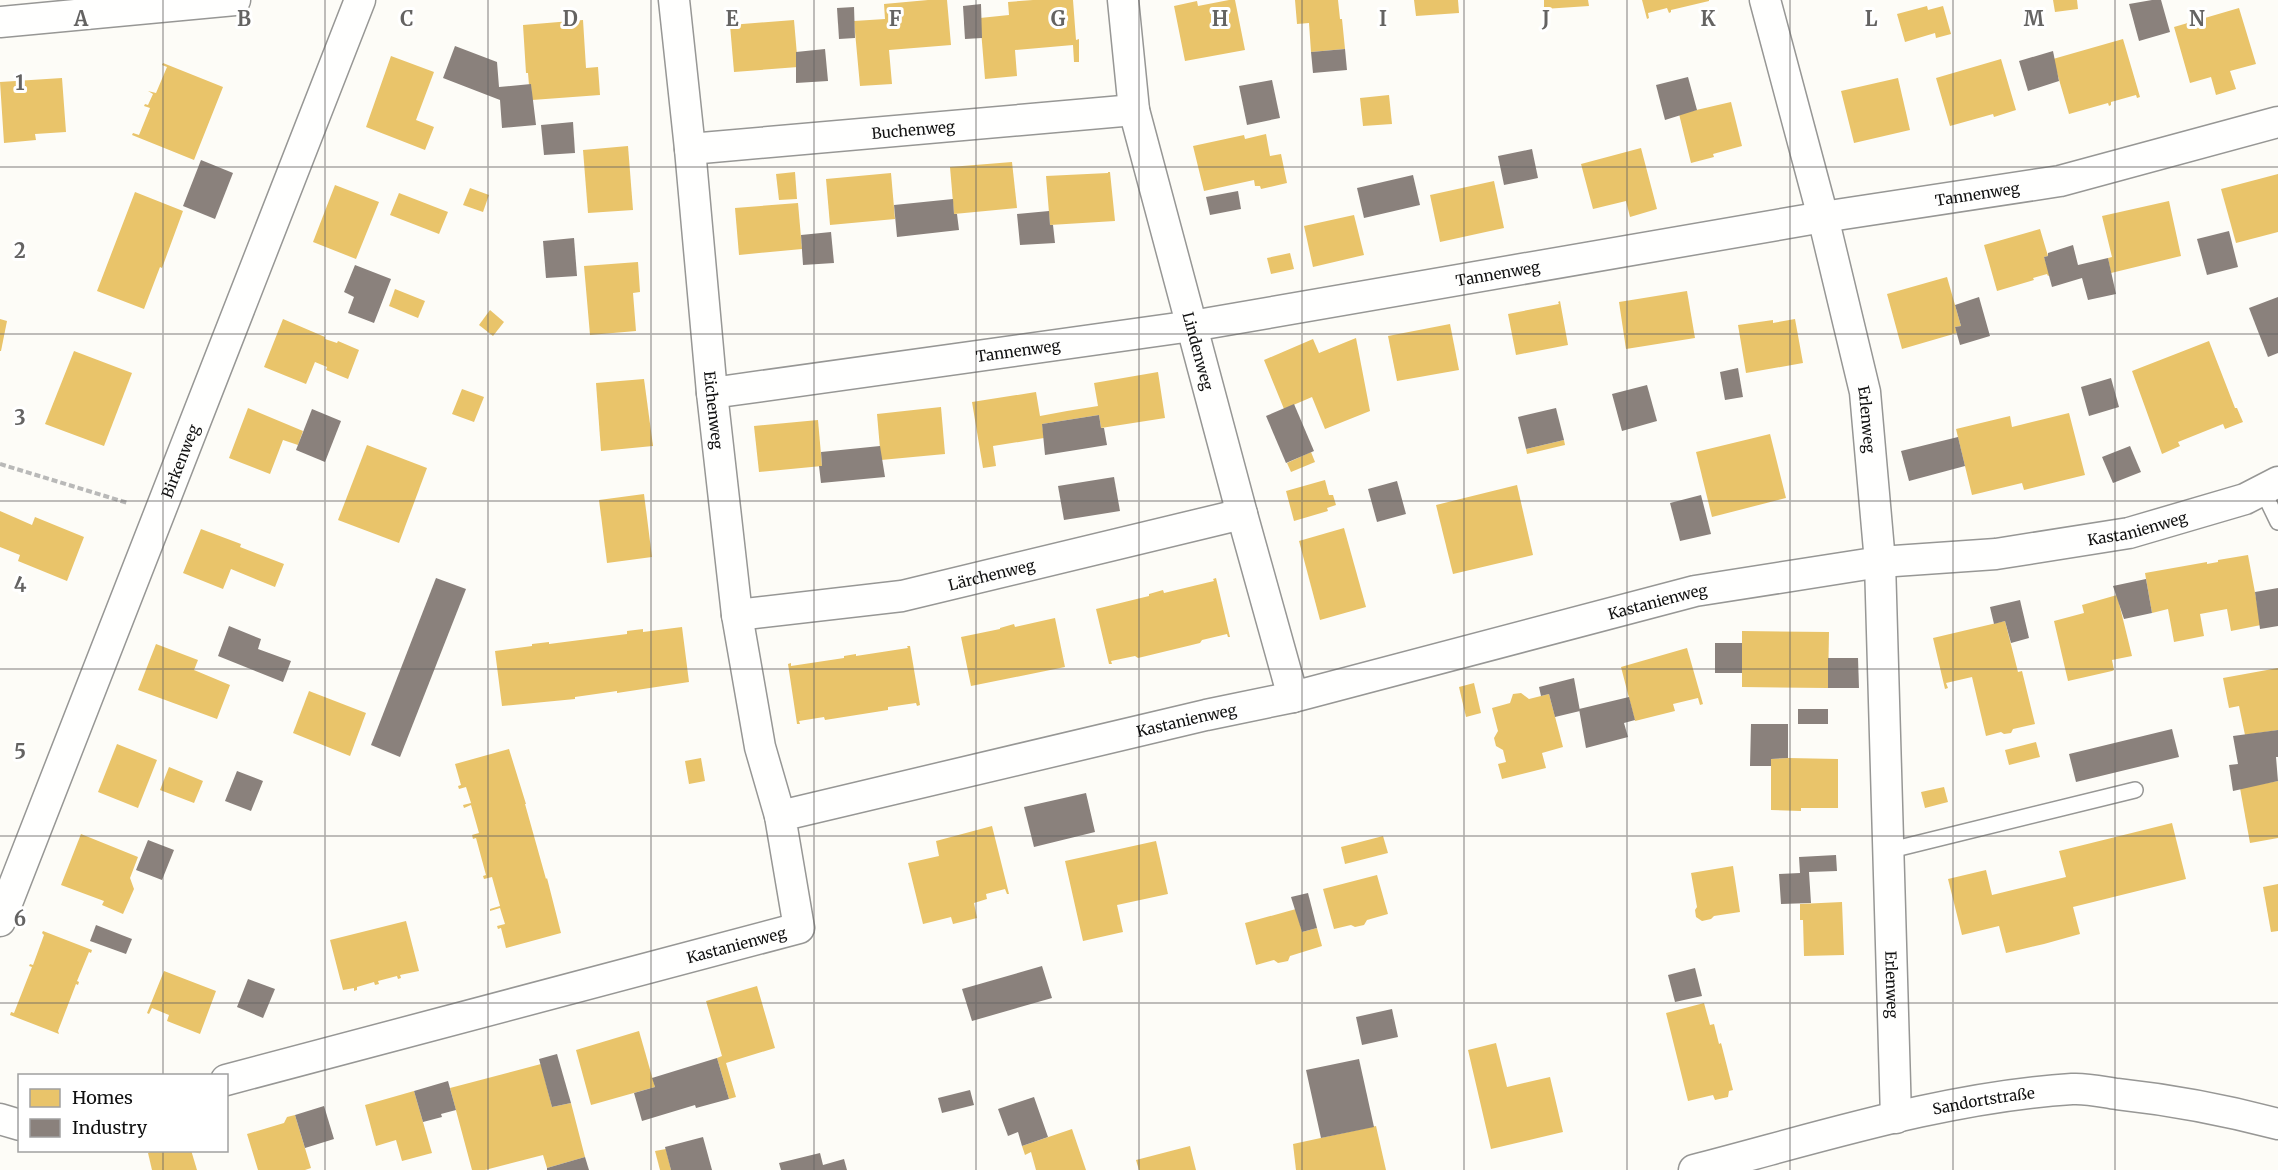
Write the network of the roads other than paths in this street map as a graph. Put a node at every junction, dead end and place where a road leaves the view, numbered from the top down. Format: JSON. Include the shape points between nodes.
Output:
{"nodes":[{"id":1,"x":235,"y":0,"type":"edge"},
{"id":2,"x":360,"y":0,"type":"edge"},
{"id":3,"x":674,"y":0,"type":"edge"},
{"id":4,"x":1123,"y":0,"type":"edge"},
{"id":5,"x":1765,"y":0,"type":"edge"},
{"id":6,"x":114,"y":6,"type":"edge"},
{"id":7,"x":0,"y":22,"type":"edge"},
{"id":8,"x":1134,"y":110,"type":"junction"},
{"id":9,"x":2278,"y":122,"type":"edge"},
{"id":10,"x":690,"y":149,"type":"junction"},
{"id":11,"x":1824,"y":217,"type":"junction"},
{"id":12,"x":1192,"y":326,"type":"junction"},
{"id":13,"x":712,"y":393,"type":"junction"},
{"id":14,"x":2270,"y":486,"type":"edge"},
{"id":15,"x":1242,"y":514,"type":"junction"},
{"id":16,"x":2278,"y":522,"type":"edge"},
{"id":17,"x":1880,"y":562,"type":"junction"},
{"id":18,"x":737,"y":615,"type":"junction"},
{"id":19,"x":1293,"y":697,"type":"junction"},
{"id":20,"x":2135,"y":790,"type":"dead end"},
{"id":21,"x":780,"y":816,"type":"junction"},
{"id":22,"x":1887,"y":851,"type":"junction"},
{"id":23,"x":0,"y":921,"type":"edge"},
{"id":24,"x":228,"y":1079,"type":"edge"},
{"id":25,"x":1896,"y":1118,"type":"junction"},
{"id":26,"x":0,"y":1119,"type":"edge"},
{"id":27,"x":18,"y":1124,"type":"edge"},
{"id":28,"x":2278,"y":1124,"type":"edge"},
{"id":29,"x":1694,"y":1170,"type":"edge"}],
"edges":[{"from":1,"to":6,"type":"street"},
{"from":2,"to":23,"type":"street","name":"Birkenweg"},
{"from":3,"to":10,"type":"street","name":"Eichenweg"},
{"from":4,"to":8,"type":"street","name":"Lindenweg"},
{"from":5,"to":11,"type":"street","name":"Erlenweg"},
{"from":6,"to":7,"type":"street"},
{"from":8,"to":10,"type":"street","name":"Buchenweg"},
{"from":8,"to":12,"type":"street","name":"Lindenweg"},
{"from":9,"to":11,"type":"street","name":"Tannenweg","via":[[2060,182]]},
{"from":10,"to":13,"type":"street","name":"Eichenweg"},
{"from":11,"to":12,"type":"street","name":"Tannenweg"},
{"from":11,"to":17,"type":"street","name":"Erlenweg","via":[[1865,392]]},
{"from":12,"to":13,"type":"street","name":"Tannenweg"},
{"from":12,"to":15,"type":"street","name":"Lindenweg"},
{"from":13,"to":18,"type":"street","name":"Eichenweg"},
{"from":14,"to":16,"type":"lane"},
{"from":14,"to":17,"type":"street","name":"Kastanienweg","via":[[2245,499],[2129,533],[1996,554]]},
{"from":15,"to":18,"type":"street","name":"Lärchenweg","via":[[902,596]]},
{"from":15,"to":19,"type":"street","name":"Lindenweg"},
{"from":17,"to":19,"type":"street","name":"Kastanienweg","via":[[1695,591]]},
{"from":17,"to":22,"type":"street","name":"Erlenweg"},
{"from":18,"to":21,"type":"street","name":"Eichenweg","via":[[760,747]]},
{"from":19,"to":21,"type":"street","name":"Kastanienweg"},
{"from":20,"to":22,"type":"lane"},
{"from":21,"to":24,"type":"street","name":"Kastanienweg","via":[[799,928]]},
{"from":22,"to":25,"type":"street","name":"Erlenweg"},
{"from":25,"to":28,"type":"street","name":"Sandortstraße","via":[[1980,1100],[2074,1089],[2149,1097]]},
{"from":25,"to":29,"type":"street","name":"Sandortstraße"},
{"from":26,"to":27,"type":"street"}]}
